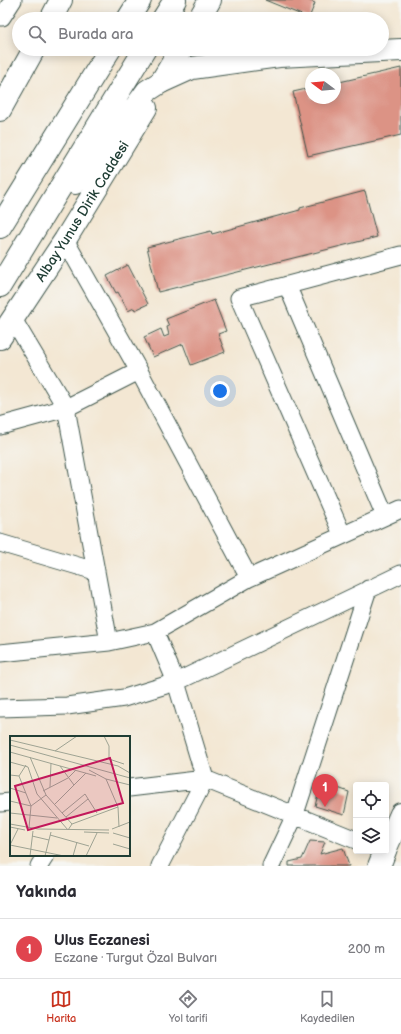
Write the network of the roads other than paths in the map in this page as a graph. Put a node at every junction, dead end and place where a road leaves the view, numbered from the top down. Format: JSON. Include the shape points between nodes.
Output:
{"nodes":[{"id":1,"x":13,"y":0,"type":"edge"},
{"id":2,"x":61,"y":0,"type":"edge"},
{"id":3,"x":135,"y":0,"type":"edge"},
{"id":4,"x":140,"y":0,"type":"edge"},
{"id":5,"x":175,"y":0,"type":"edge"},
{"id":6,"x":210,"y":0,"type":"edge"},
{"id":7,"x":55,"y":12,"type":"edge"},
{"id":8,"x":131,"y":12,"type":"edge"},
{"id":9,"x":132,"y":12,"type":"edge"},
{"id":10,"x":167,"y":12,"type":"edge"},
{"id":11,"x":203,"y":12,"type":"edge"},
{"id":12,"x":0,"y":17,"type":"edge"},
{"id":13,"x":401,"y":50,"type":"edge"},
{"id":14,"x":389,"y":51,"type":"edge"},
{"id":15,"x":30,"y":56,"type":"edge"},
{"id":16,"x":106,"y":56,"type":"edge"},
{"id":17,"x":141,"y":56,"type":"edge"},
{"id":18,"x":177,"y":56,"type":"edge"},
{"id":19,"x":279,"y":56,"type":"edge"},
{"id":20,"x":162,"y":82,"type":"junction"},
{"id":21,"x":0,"y":110,"type":"edge"},
{"id":22,"x":50,"y":205,"type":"junction"},
{"id":23,"x":0,"y":227,"type":"edge"},
{"id":24,"x":65,"y":240,"type":"junction"},
{"id":25,"x":401,"y":255,"type":"edge"},
{"id":26,"x":286,"y":285,"type":"junction"},
{"id":27,"x":0,"y":286,"type":"edge"},
{"id":28,"x":13,"y":319,"type":"junction"},
{"id":29,"x":0,"y":338,"type":"edge"},
{"id":30,"x":139,"y":371,"type":"junction"},
{"id":31,"x":66,"y":408,"type":"junction"},
{"id":32,"x":0,"y":426,"type":"edge"},
{"id":33,"x":401,"y":509,"type":"edge"},
{"id":34,"x":384,"y":516,"type":"junction"},
{"id":35,"x":342,"y":534,"type":"junction"},
{"id":36,"x":0,"y":543,"type":"edge"},
{"id":37,"x":95,"y":571,"type":"junction"},
{"id":38,"x":401,"y":574,"type":"edge"},
{"id":39,"x":249,"y":578,"type":"junction"},
{"id":40,"x":368,"y":590,"type":"junction"},
{"id":41,"x":155,"y":632,"type":"junction"},
{"id":42,"x":109,"y":642,"type":"junction"},
{"id":43,"x":0,"y":653,"type":"edge"},
{"id":44,"x":176,"y":682,"type":"junction"},
{"id":45,"x":0,"y":708,"type":"edge"},
{"id":46,"x":204,"y":779,"type":"junction"},
{"id":47,"x":130,"y":788,"type":"edge"},
{"id":48,"x":10,"y":802,"type":"edge"},
{"id":49,"x":0,"y":803,"type":"edge"},
{"id":50,"x":401,"y":814,"type":"edge"},
{"id":51,"x":294,"y":816,"type":"junction"},
{"id":52,"x":353,"y":839,"type":"edge"},
{"id":53,"x":389,"y":841,"type":"edge"},
{"id":54,"x":383,"y":854,"type":"edge"},
{"id":55,"x":45,"y":856,"type":"edge"},
{"id":56,"x":39,"y":866,"type":"edge"},
{"id":57,"x":160,"y":866,"type":"edge"},
{"id":58,"x":270,"y":866,"type":"edge"},
{"id":59,"x":378,"y":866,"type":"edge"}],
"edges":[{"from":1,"to":12,"type":"street"},
{"from":2,"to":7,"type":"main road"},
{"from":3,"to":8,"type":"main road"},
{"from":4,"to":9,"type":"main road"},
{"from":5,"to":10,"type":"main road"},
{"from":6,"to":11,"type":"main road"},
{"from":13,"to":14,"type":"main road"},
{"from":15,"to":21,"type":"main road"},
{"from":16,"to":23,"type":"main road"},
{"from":17,"to":22,"type":"main road"},
{"from":18,"to":20,"type":"main road","name":"Albay Yunus Dirik Caddesi"},
{"from":19,"to":20,"type":"main road","via":[[192,68]]},
{"from":20,"to":22,"type":"main road","via":[[147,91],[97,158],[70,189]]},
{"from":20,"to":24,"type":"main road","name":"Albay Yunus Dirik Caddesi"},
{"from":22,"to":27,"type":"main road"},
{"from":24,"to":28,"type":"main road","name":"Albay Yunus Dirik Caddesi"},
{"from":24,"to":30,"type":"street"},
{"from":25,"to":26,"type":"street"},
{"from":26,"to":34,"type":"street"},
{"from":26,"to":35,"type":"street","via":[[239,298]]},
{"from":28,"to":29,"type":"main road","name":"Albay Yunus Dirik Caddesi"},
{"from":28,"to":31,"type":"street"},
{"from":30,"to":31,"type":"street"},
{"from":30,"to":39,"type":"street"},
{"from":31,"to":32,"type":"street"},
{"from":31,"to":37,"type":"street"},
{"from":33,"to":34,"type":"street"},
{"from":34,"to":35,"type":"street"},
{"from":35,"to":39,"type":"street"},
{"from":36,"to":37,"type":"street"},
{"from":37,"to":42,"type":"street"},
{"from":38,"to":40,"type":"street"},
{"from":39,"to":41,"type":"street"},
{"from":40,"to":44,"type":"street"},
{"from":40,"to":51,"type":"street"},
{"from":41,"to":42,"type":"street"},
{"from":41,"to":44,"type":"street"},
{"from":42,"to":43,"type":"street"},
{"from":44,"to":45,"type":"street","via":[[124,698],[67,706]]},
{"from":44,"to":46,"type":"street"},
{"from":46,"to":47,"type":"street"},
{"from":46,"to":51,"type":"street"},
{"from":46,"to":57,"type":"street"},
{"from":48,"to":49,"type":"street"},
{"from":50,"to":53,"type":"main road"},
{"from":51,"to":52,"type":"street"},
{"from":51,"to":58,"type":"street"},
{"from":54,"to":59,"type":"main road"},
{"from":55,"to":56,"type":"street"}]}
